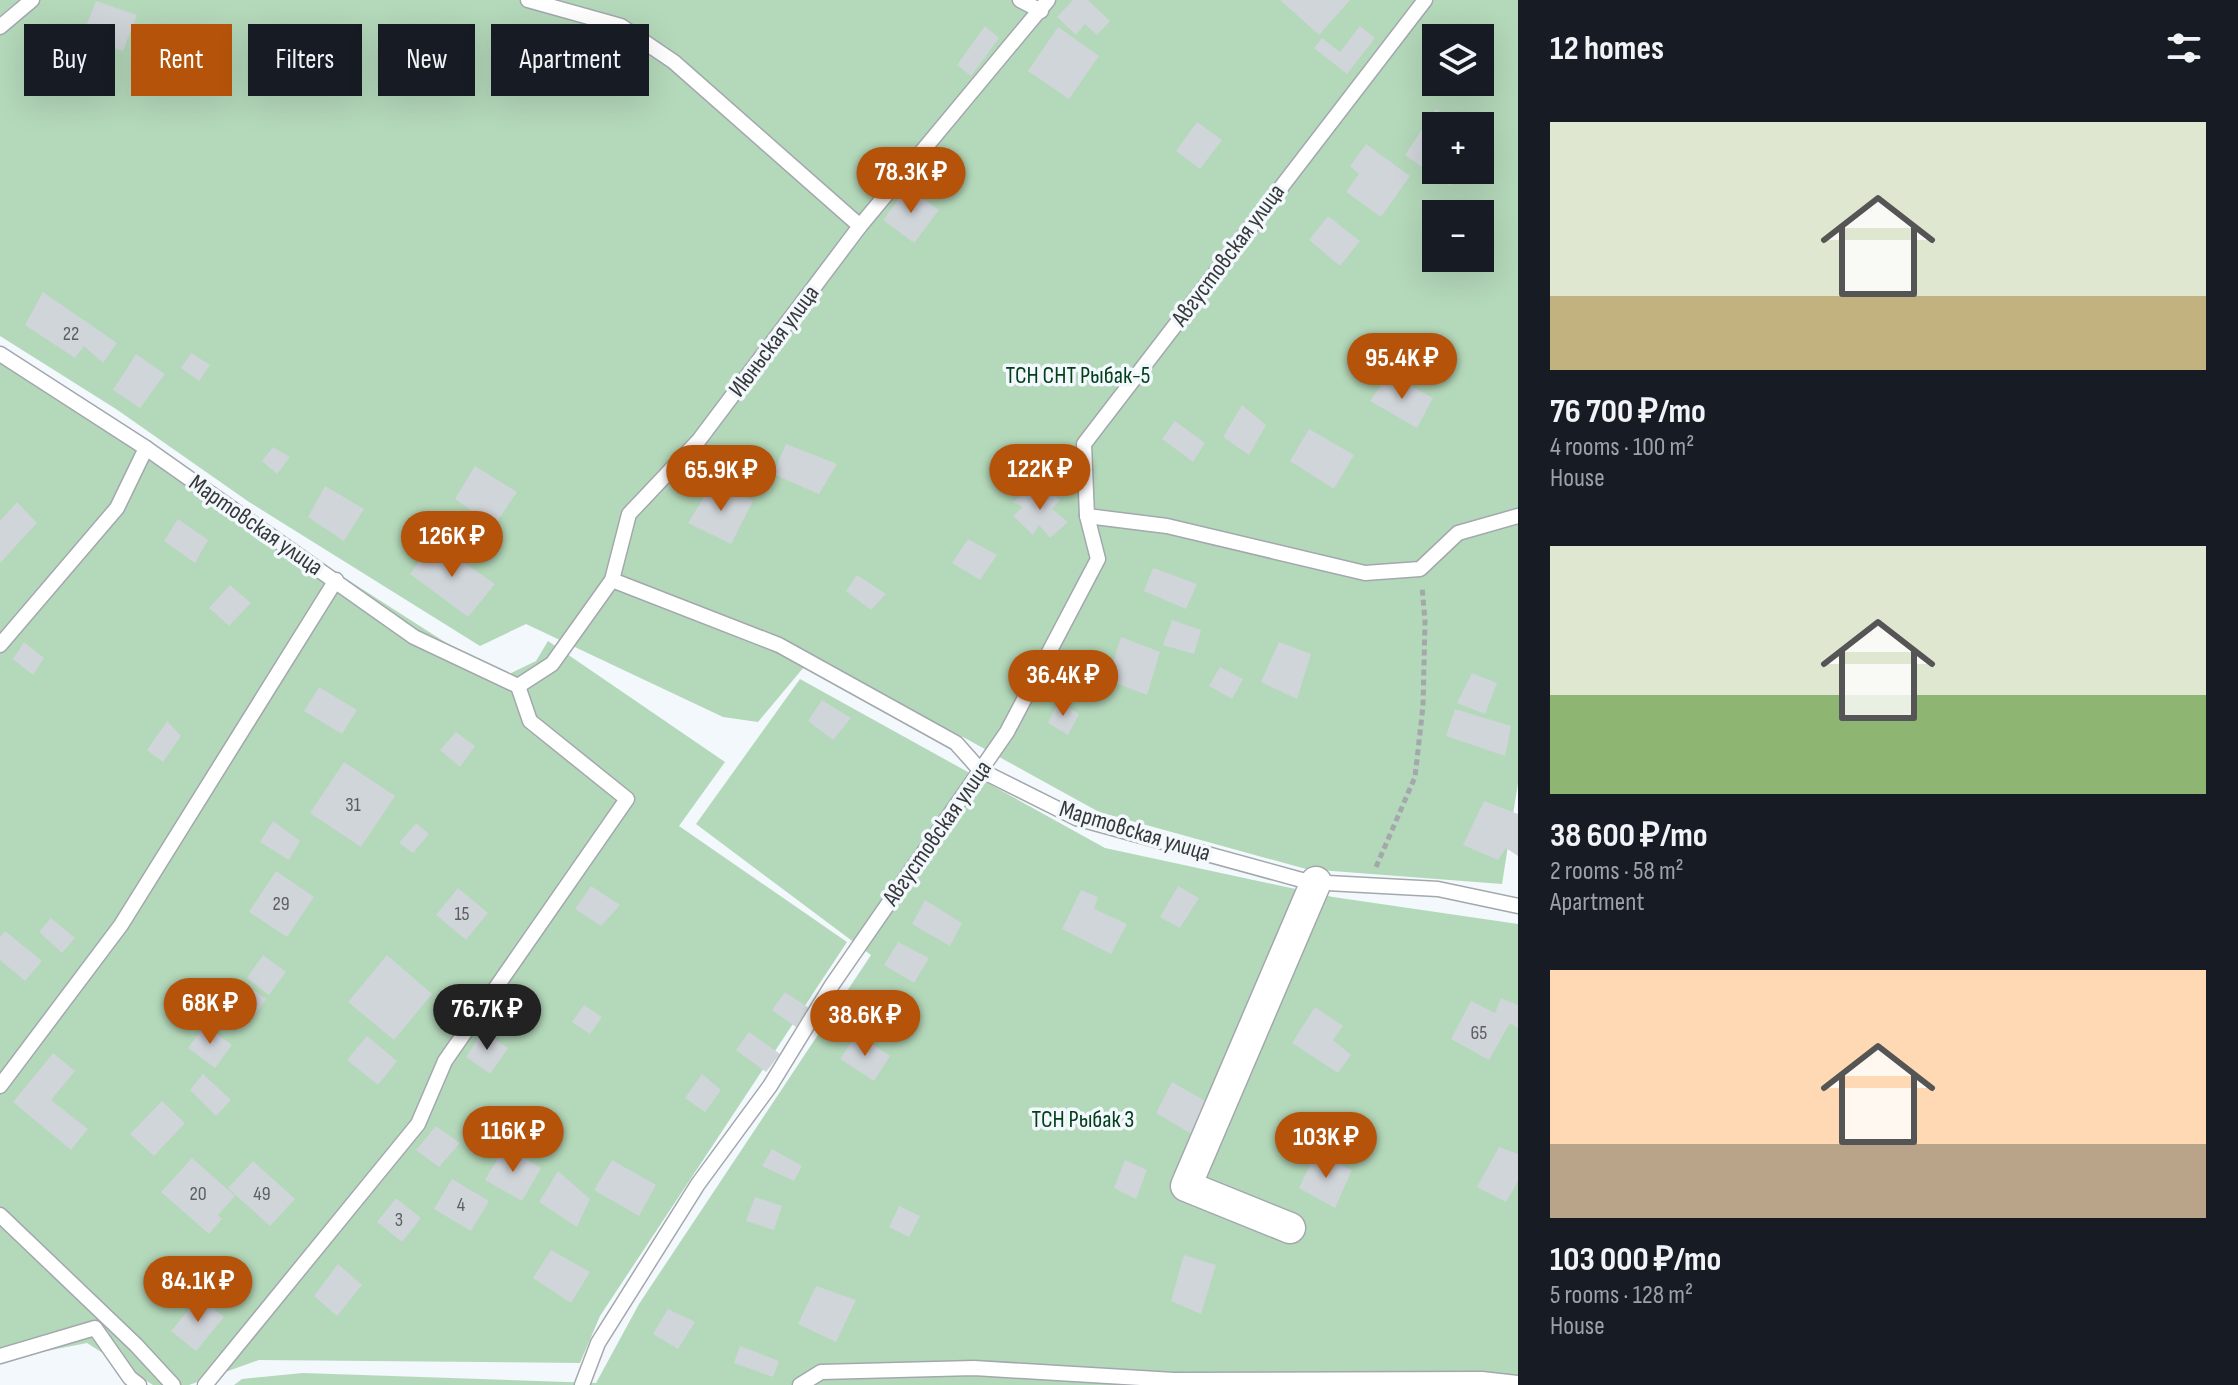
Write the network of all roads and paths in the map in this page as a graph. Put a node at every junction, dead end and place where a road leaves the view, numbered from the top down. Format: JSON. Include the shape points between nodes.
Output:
{"nodes":[{"id":1,"x":32,"y":0,"type":"edge"},
{"id":2,"x":528,"y":0,"type":"edge"},
{"id":3,"x":1020,"y":0,"type":"edge"},
{"id":4,"x":1425,"y":0,"type":"edge"},
{"id":5,"x":1045,"y":6,"type":"edge"},
{"id":6,"x":0,"y":27,"type":"edge"},
{"id":7,"x":860,"y":226,"type":"junction"},
{"id":8,"x":0,"y":354,"type":"edge"},
{"id":9,"x":146,"y":448,"type":"junction"},
{"id":10,"x":1087,"y":516,"type":"junction"},
{"id":11,"x":1518,"y":516,"type":"edge"},
{"id":12,"x":1420,"y":569,"type":"junction"},
{"id":13,"x":336,"y":580,"type":"junction"},
{"id":14,"x":612,"y":580,"type":"junction"},
{"id":15,"x":0,"y":645,"type":"edge"},
{"id":16,"x":518,"y":686,"type":"junction"},
{"id":17,"x":980,"y":770,"type":"junction"},
{"id":18,"x":1316,"y":882,"type":"junction"},
{"id":19,"x":1369,"y":883,"type":"junction"},
{"id":20,"x":1518,"y":906,"type":"edge"},
{"id":21,"x":0,"y":1086,"type":"edge"},
{"id":22,"x":0,"y":1215,"type":"edge"},
{"id":23,"x":1290,"y":1228,"type":"dead end"},
{"id":24,"x":0,"y":1356,"type":"edge"},
{"id":25,"x":1518,"y":1383,"type":"edge"},
{"id":26,"x":139,"y":1385,"type":"edge"},
{"id":27,"x":173,"y":1385,"type":"edge"},
{"id":28,"x":205,"y":1385,"type":"edge"},
{"id":29,"x":582,"y":1385,"type":"edge"},
{"id":30,"x":800,"y":1385,"type":"edge"}],
"edges":[{"from":1,"to":6,"type":"lane"},
{"from":2,"to":7,"type":"lane","via":[[621,26],[648,44]]},
{"from":3,"to":5,"type":"lane"},
{"from":4,"to":10,"type":"lane","name":"Августовская улица","via":[[1084,444]]},
{"from":5,"to":7,"type":"lane","name":"Июньская улица"},
{"from":7,"to":14,"type":"lane","name":"Июньская улица","via":[[699,440],[629,514]]},
{"from":8,"to":9,"type":"lane","name":"Мартовская улица"},
{"from":9,"to":13,"type":"lane","name":"Мартовская улица"},
{"from":9,"to":15,"type":"lane","via":[[117,508]]},
{"from":10,"to":12,"type":"lane","via":[[1167,526],[1365,573]]},
{"from":10,"to":17,"type":"lane","name":"Августовская улица","via":[[1098,559],[1007,732]]},
{"from":11,"to":12,"type":"lane","via":[[1458,533]]},
{"from":12,"to":19,"type":"path","via":[[1424,691],[1415,777]]},
{"from":13,"to":16,"type":"lane","name":"Мартовская улица","via":[[414,637]]},
{"from":13,"to":21,"type":"lane","via":[[121,925]]},
{"from":14,"to":16,"type":"lane","name":"Июньская улица","via":[[552,664]]},
{"from":14,"to":17,"type":"lane","name":"Мартовская улица","via":[[779,645],[956,743]]},
{"from":16,"to":28,"type":"lane","via":[[530,721],[627,799],[445,1061],[418,1124]]},
{"from":17,"to":18,"type":"lane","name":"Мартовская улица","via":[[1076,818]]},
{"from":17,"to":29,"type":"lane","name":"Августовская улица","via":[[832,985],[770,1086],[698,1184],[598,1343]]},
{"from":18,"to":19,"type":"lane","name":"Мартовская улица"},
{"from":18,"to":23,"type":"street","via":[[1186,1186]]},
{"from":19,"to":20,"type":"lane","name":"Мартовская улица","via":[[1438,889]]},
{"from":22,"to":27,"type":"lane"},
{"from":24,"to":26,"type":"lane","via":[[95,1328]]},
{"from":25,"to":30,"type":"lane","via":[[1174,1380],[974,1368],[821,1372]]}]}
